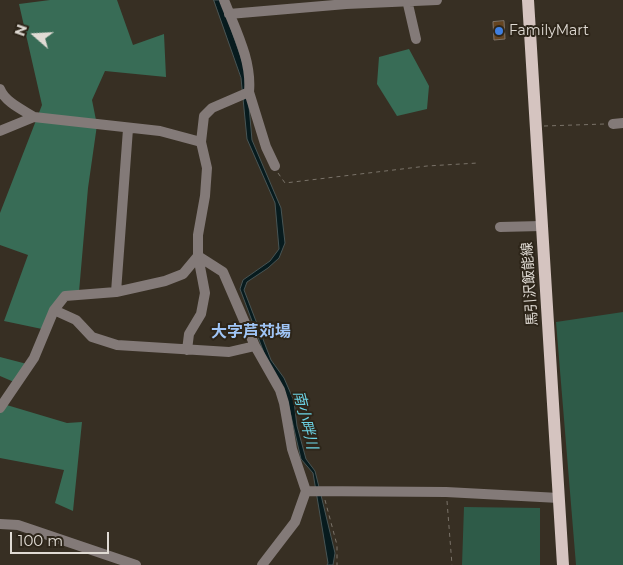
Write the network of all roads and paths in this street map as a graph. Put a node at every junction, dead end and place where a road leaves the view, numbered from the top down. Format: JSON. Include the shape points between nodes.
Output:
{"nodes":[{"id":1,"x":224,"y":0,"type":"edge"},
{"id":2,"x":437,"y":0,"type":"edge"},
{"id":3,"x":528,"y":0,"type":"edge"},
{"id":4,"x":407,"y":1,"type":"edge"},
{"id":5,"x":229,"y":14,"type":"junction"},
{"id":6,"x":416,"y":39,"type":"dead end"},
{"id":7,"x":0,"y":89,"type":"edge"},
{"id":8,"x":249,"y":92,"type":"junction"},
{"id":9,"x":34,"y":117,"type":"junction"},
{"id":10,"x":618,"y":124,"type":"edge"},
{"id":11,"x":536,"y":126,"type":"junction"},
{"id":12,"x":128,"y":129,"type":"junction"},
{"id":13,"x":0,"y":132,"type":"edge"},
{"id":14,"x":201,"y":142,"type":"junction"},
{"id":15,"x":478,"y":163,"type":"dead end"},
{"id":16,"x":275,"y":166,"type":"joint"},
{"id":17,"x":541,"y":226,"type":"junction"},
{"id":18,"x":500,"y":227,"type":"dead end"},
{"id":19,"x":198,"y":256,"type":"junction"},
{"id":20,"x":116,"y":292,"type":"junction"},
{"id":21,"x":54,"y":310,"type":"junction"},
{"id":22,"x":255,"y":346,"type":"junction"},
{"id":23,"x":188,"y":350,"type":"junction"},
{"id":24,"x":0,"y":408,"type":"edge"},
{"id":25,"x":316,"y":492,"type":"junction"},
{"id":26,"x":446,"y":492,"type":"junction"},
{"id":27,"x":559,"y":498,"type":"junction"},
{"id":28,"x":0,"y":524,"type":"edge"},
{"id":29,"x":136,"y":565,"type":"edge"},
{"id":30,"x":262,"y":565,"type":"edge"},
{"id":31,"x":337,"y":565,"type":"edge"},
{"id":32,"x":452,"y":565,"type":"edge"},
{"id":33,"x":563,"y":565,"type":"edge"}],
"edges":[{"from":1,"to":5,"type":"street"},
{"from":2,"to":4,"type":"street"},
{"from":3,"to":11,"type":"main road","name":"馬引沢飯能線"},
{"from":4,"to":5,"type":"street"},
{"from":4,"to":6,"type":"street"},
{"from":5,"to":8,"type":"street","via":[[248,63]]},
{"from":7,"to":9,"type":"street","via":[[17,107]]},
{"from":8,"to":14,"type":"street","via":[[212,108],[204,116]]},
{"from":8,"to":16,"type":"street"},
{"from":9,"to":12,"type":"street"},
{"from":9,"to":13,"type":"street"},
{"from":10,"to":11,"type":"path"},
{"from":11,"to":17,"type":"main road","name":"馬引沢飯能線"},
{"from":12,"to":14,"type":"street","via":[[160,131]]},
{"from":12,"to":20,"type":"street"},
{"from":14,"to":19,"type":"street","via":[[207,168]]},
{"from":15,"to":16,"type":"path","via":[[285,183]]},
{"from":17,"to":18,"type":"street"},
{"from":17,"to":27,"type":"main road","name":"馬引沢飯能線"},
{"from":19,"to":20,"type":"street","via":[[182,274]]},
{"from":19,"to":22,"type":"street","via":[[223,272]]},
{"from":19,"to":23,"type":"street","via":[[205,293],[201,314],[189,334]]},
{"from":20,"to":21,"type":"street","via":[[65,296]]},
{"from":21,"to":23,"type":"street","via":[[76,320],[92,337],[117,346]]},
{"from":21,"to":24,"type":"street","via":[[34,358]]},
{"from":22,"to":23,"type":"street","via":[[229,352]]},
{"from":22,"to":25,"type":"street","via":[[282,397],[292,449]]},
{"from":25,"to":26,"type":"street"},
{"from":25,"to":30,"type":"street"},
{"from":25,"to":31,"type":"path","via":[[338,545]]},
{"from":26,"to":27,"type":"street"},
{"from":26,"to":32,"type":"path"},
{"from":27,"to":33,"type":"main road","name":"馬引沢飯能線"},
{"from":28,"to":29,"type":"street","via":[[18,525]]}]}
